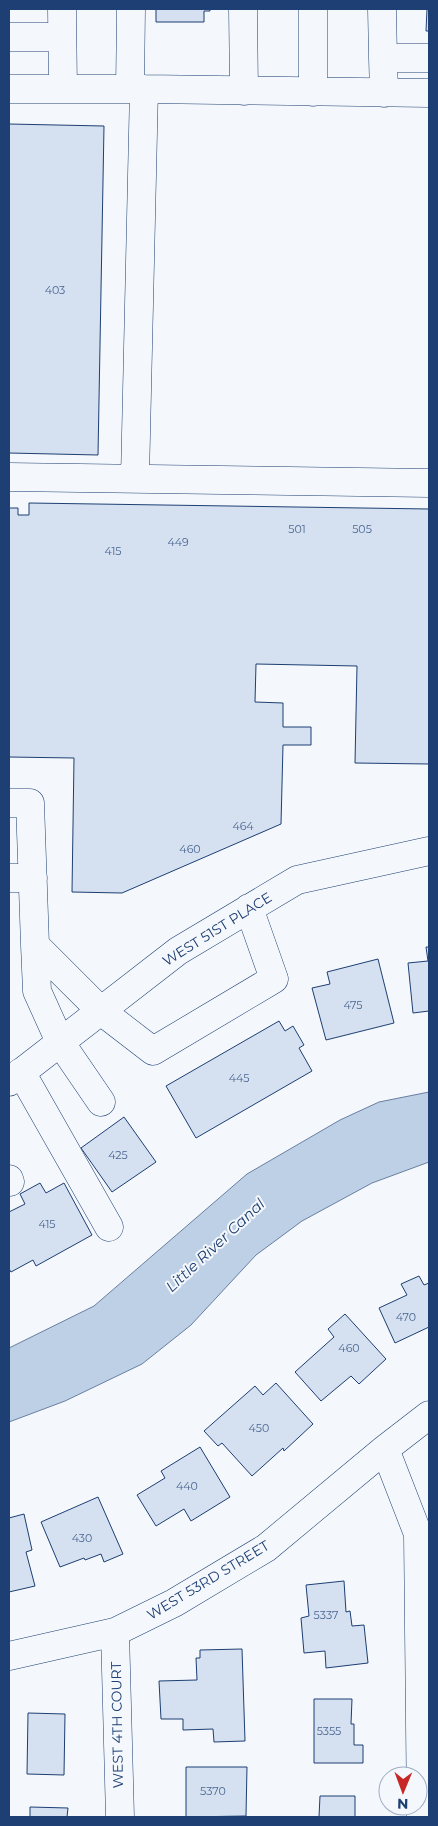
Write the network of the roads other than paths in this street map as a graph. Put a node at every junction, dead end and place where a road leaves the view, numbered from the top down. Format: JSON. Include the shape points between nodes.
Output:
{"nodes":[{"id":1,"x":62,"y":9,"type":"edge"},
{"id":2,"x":131,"y":9,"type":"edge"},
{"id":3,"x":243,"y":9,"type":"edge"},
{"id":4,"x":313,"y":9,"type":"edge"},
{"id":5,"x":382,"y":9,"type":"edge"},
{"id":6,"x":9,"y":37,"type":"edge"},
{"id":7,"x":62,"y":37,"type":"junction"},
{"id":8,"x":383,"y":58,"type":"junction"},
{"id":9,"x":429,"y":58,"type":"edge"},
{"id":10,"x":9,"y":89,"type":"edge"},
{"id":11,"x":63,"y":89,"type":"junction"},
{"id":12,"x":137,"y":89,"type":"junction"},
{"id":13,"x":244,"y":91,"type":"junction"},
{"id":14,"x":313,"y":92,"type":"junction"},
{"id":15,"x":384,"y":93,"type":"junction"},
{"id":16,"x":429,"y":94,"type":"edge"},
{"id":17,"x":9,"y":478,"type":"edge"},
{"id":18,"x":135,"y":478,"type":"junction"},
{"id":19,"x":429,"y":483,"type":"edge"},
{"id":20,"x":9,"y":803,"type":"edge"},
{"id":21,"x":429,"y":851,"type":"edge"},
{"id":22,"x":21,"y":878,"type":"edge"},
{"id":23,"x":249,"y":908,"type":"junction"},
{"id":24,"x":36,"y":945,"type":"junction"},
{"id":25,"x":100,"y":1011,"type":"junction"},
{"id":26,"x":60,"y":1042,"type":"junction"},
{"id":27,"x":15,"y":1077,"type":"edge"},
{"id":28,"x":101,"y":1102,"type":"dead end"},
{"id":29,"x":110,"y":1227,"type":"dead end"},
{"id":30,"x":429,"y":1415,"type":"edge"},
{"id":31,"x":385,"y":1449,"type":"junction"},
{"id":32,"x":115,"y":1632,"type":"junction"},
{"id":33,"x":9,"y":1656,"type":"edge"},
{"id":34,"x":120,"y":1817,"type":"edge"},
{"id":35,"x":421,"y":1817,"type":"edge"}],
"edges":[{"from":1,"to":7,"type":"street"},
{"from":2,"to":12,"type":"street"},
{"from":3,"to":13,"type":"street"},
{"from":4,"to":14,"type":"street"},
{"from":5,"to":8,"type":"street"},
{"from":6,"to":7,"type":"street"},
{"from":7,"to":11,"type":"street"},
{"from":8,"to":9,"type":"street"},
{"from":8,"to":15,"type":"street"},
{"from":10,"to":11,"type":"street"},
{"from":11,"to":12,"type":"street"},
{"from":12,"to":13,"type":"street"},
{"from":12,"to":18,"type":"street"},
{"from":13,"to":14,"type":"street"},
{"from":14,"to":15,"type":"street"},
{"from":15,"to":16,"type":"street"},
{"from":17,"to":18,"type":"street"},
{"from":18,"to":19,"type":"street"},
{"from":20,"to":22,"type":"street","via":[[30,803]]},
{"from":21,"to":23,"type":"street","name":"WEST 51ST PLACE","via":[[297,880]]},
{"from":22,"to":24,"type":"street"},
{"from":23,"to":25,"type":"street","name":"WEST 51ST PLACE","via":[[178,951]]},
{"from":23,"to":25,"type":"street","via":[[274,979],[153,1051]]},
{"from":24,"to":25,"type":"street"},
{"from":24,"to":26,"type":"street","via":[[37,991]]},
{"from":25,"to":26,"type":"street","name":"WEST 51ST PLACE"},
{"from":26,"to":27,"type":"street","name":"WEST 51ST PLACE"},
{"from":26,"to":28,"type":"street"},
{"from":27,"to":29,"type":"street"},
{"from":30,"to":31,"type":"street","name":"WEST 53RD STREET"},
{"from":31,"to":32,"type":"street","name":"WEST 53RD STREET","via":[[266,1548],[174,1603]]},
{"from":31,"to":35,"type":"street","via":[[418,1534]]},
{"from":32,"to":33,"type":"street","name":"WEST 53RD STREET"},
{"from":32,"to":34,"type":"street","name":"WEST 4TH COURT"}]}
